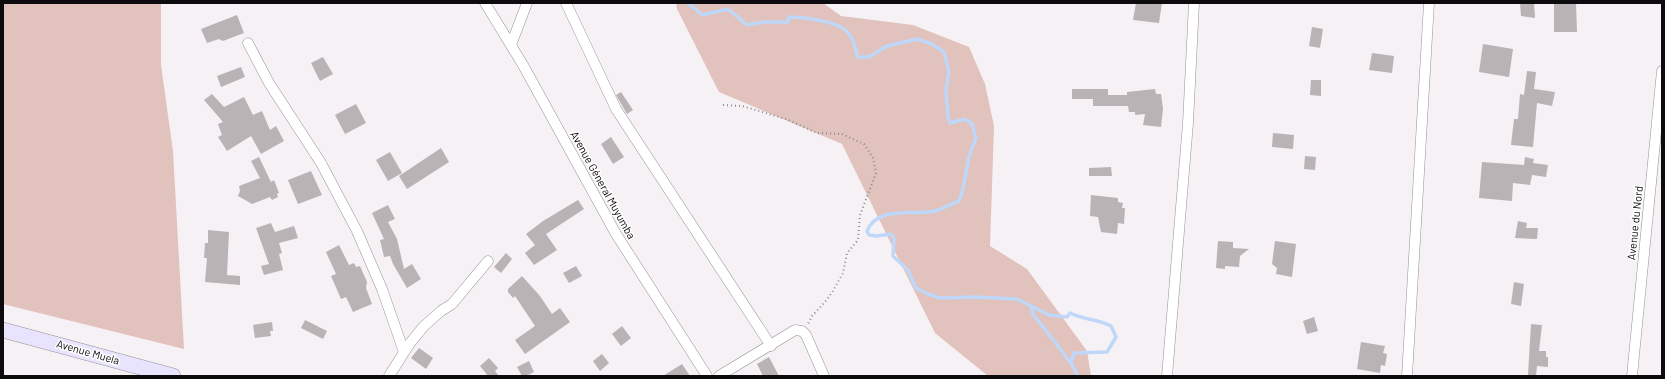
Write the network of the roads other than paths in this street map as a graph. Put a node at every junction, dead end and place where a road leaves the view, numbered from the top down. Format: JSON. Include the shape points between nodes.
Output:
{"nodes":[{"id":1,"x":485,"y":3,"type":"edge"},
{"id":2,"x":527,"y":3,"type":"edge"},
{"id":3,"x":566,"y":3,"type":"edge"},
{"id":4,"x":1194,"y":3,"type":"edge"},
{"id":5,"x":1429,"y":3,"type":"edge"},
{"id":6,"x":248,"y":43,"type":"dead end"},
{"id":7,"x":510,"y":45,"type":"junction"},
{"id":8,"x":1662,"y":71,"type":"edge"},
{"id":9,"x":488,"y":261,"type":"dead end"},
{"id":10,"x":3,"y":330,"type":"edge"},
{"id":11,"x":771,"y":346,"type":"junction"},
{"id":12,"x":404,"y":352,"type":"junction"},
{"id":13,"x":173,"y":376,"type":"edge"},
{"id":14,"x":389,"y":376,"type":"edge"},
{"id":15,"x":707,"y":376,"type":"edge"},
{"id":16,"x":719,"y":376,"type":"edge"},
{"id":17,"x":824,"y":376,"type":"edge"},
{"id":18,"x":1168,"y":376,"type":"edge"},
{"id":19,"x":1407,"y":376,"type":"edge"},
{"id":20,"x":1632,"y":376,"type":"edge"}],
"edges":[{"from":1,"to":7,"type":"street","name":"Avenue Géneral Muyumba"},
{"from":2,"to":7,"type":"street"},
{"from":3,"to":11,"type":"street","via":[[616,109]]},
{"from":4,"to":18,"type":"street","via":[[1188,123]]},
{"from":5,"to":19,"type":"street"},
{"from":6,"to":12,"type":"street","via":[[269,83],[321,163],[357,231],[382,289]]},
{"from":7,"to":15,"type":"street","name":"Avenue Géneral Muyumba","via":[[616,234]]},
{"from":8,"to":20,"type":"street","name":"Avenue du Nord"},
{"from":9,"to":12,"type":"street","via":[[452,304],[424,326]]},
{"from":10,"to":13,"type":"street","name":"Avenue Muela"},
{"from":11,"to":16,"type":"street"},
{"from":11,"to":17,"type":"street","via":[[795,330],[802,331]]},
{"from":12,"to":14,"type":"street"}]}
